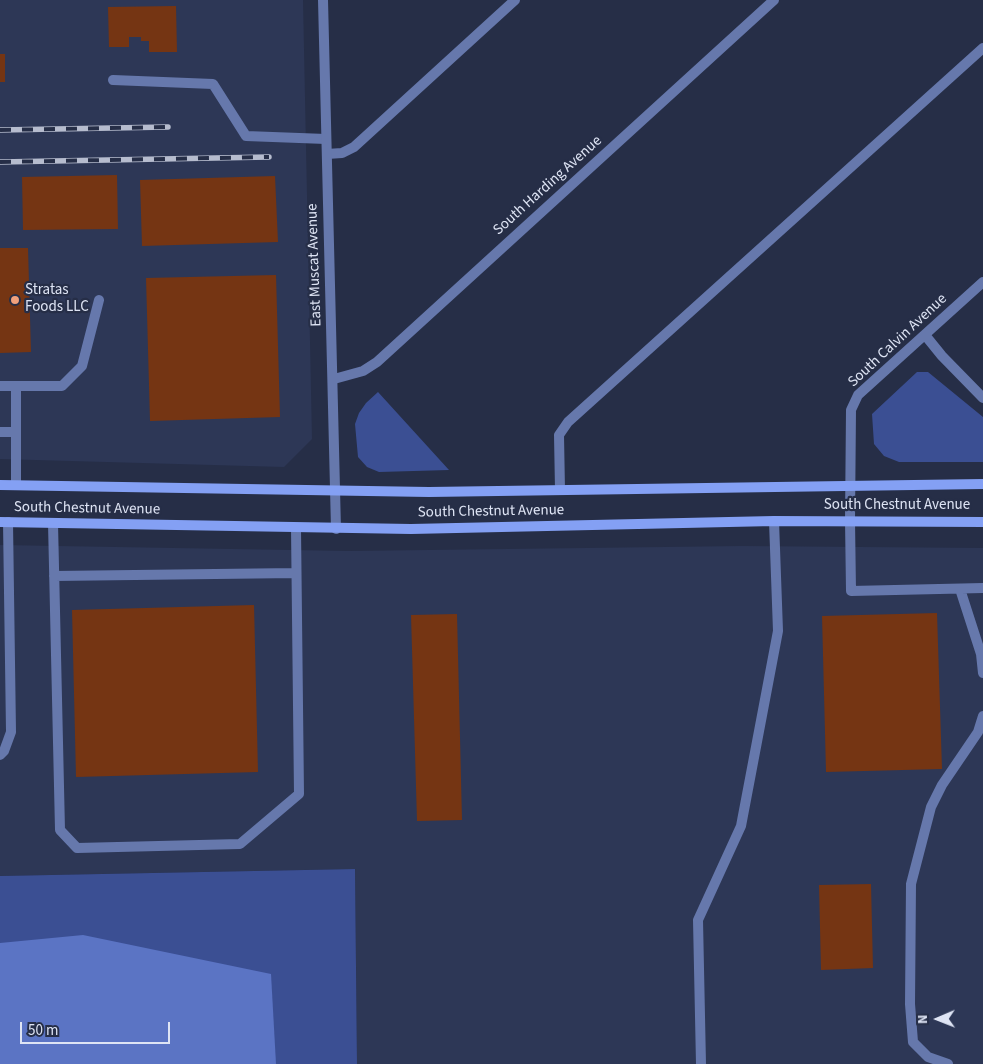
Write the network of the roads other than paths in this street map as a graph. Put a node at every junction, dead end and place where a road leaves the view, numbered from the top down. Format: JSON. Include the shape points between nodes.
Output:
{"nodes":[{"id":1,"x":323,"y":0,"type":"edge"},
{"id":2,"x":516,"y":0,"type":"edge"},
{"id":3,"x":774,"y":0,"type":"edge"},
{"id":4,"x":983,"y":48,"type":"edge"},
{"id":5,"x":113,"y":80,"type":"dead end"},
{"id":6,"x":326,"y":139,"type":"junction"},
{"id":7,"x":327,"y":154,"type":"junction"},
{"id":8,"x":983,"y":282,"type":"edge"},
{"id":9,"x":100,"y":300,"type":"dead end"},
{"id":10,"x":925,"y":335,"type":"junction"},
{"id":11,"x":334,"y":379,"type":"junction"},
{"id":12,"x":0,"y":386,"type":"edge"},
{"id":13,"x":16,"y":386,"type":"junction"},
{"id":14,"x":983,"y":398,"type":"edge"},
{"id":15,"x":0,"y":432,"type":"edge"},
{"id":16,"x":16,"y":432,"type":"junction"},
{"id":17,"x":0,"y":484,"type":"edge"},
{"id":18,"x":983,"y":484,"type":"edge"},
{"id":19,"x":16,"y":485,"type":"junction"},
{"id":20,"x":850,"y":486,"type":"junction"},
{"id":21,"x":560,"y":490,"type":"junction"},
{"id":22,"x":336,"y":491,"type":"junction"},
{"id":23,"x":850,"y":520,"type":"junction"},
{"id":24,"x":774,"y":521,"type":"junction"},
{"id":25,"x":4,"y":522,"type":"edge"},
{"id":26,"x":983,"y":522,"type":"edge"},
{"id":27,"x":53,"y":523,"type":"junction"},
{"id":28,"x":296,"y":528,"type":"junction"},
{"id":29,"x":336,"y":529,"type":"junction"},
{"id":30,"x":296,"y":573,"type":"junction"},
{"id":31,"x":54,"y":576,"type":"junction"},
{"id":32,"x":5,"y":580,"type":"edge"},
{"id":33,"x":960,"y":588,"type":"junction"},
{"id":34,"x":983,"y":588,"type":"edge"},
{"id":35,"x":983,"y":673,"type":"edge"},
{"id":36,"x":983,"y":716,"type":"edge"},
{"id":37,"x":0,"y":755,"type":"edge"},
{"id":38,"x":701,"y":1064,"type":"edge"},
{"id":39,"x":948,"y":1064,"type":"edge"}],
"edges":[{"from":1,"to":6,"type":"street","name":"East Muscat Avenue"},
{"from":2,"to":7,"type":"street","via":[[354,147]]},
{"from":3,"to":11,"type":"street","name":"South Harding Avenue","via":[[377,362],[363,371]]},
{"from":4,"to":21,"type":"street","via":[[568,422],[559,435]]},
{"from":5,"to":6,"type":"street","via":[[213,84],[246,136]]},
{"from":6,"to":7,"type":"street","name":"East Muscat Avenue"},
{"from":7,"to":11,"type":"street","name":"East Muscat Avenue"},
{"from":8,"to":10,"type":"street","name":"South Calvin Avenue"},
{"from":9,"to":13,"type":"street","via":[[82,366],[62,386]]},
{"from":10,"to":14,"type":"street"},
{"from":10,"to":20,"type":"street","name":"South Calvin Avenue","via":[[858,395],[851,410]]},
{"from":11,"to":22,"type":"street","name":"East Muscat Avenue"},
{"from":12,"to":13,"type":"street"},
{"from":13,"to":16,"type":"street"},
{"from":15,"to":16,"type":"street"},
{"from":16,"to":19,"type":"street"},
{"from":17,"to":19,"type":"main road","name":"South Chestnut Avenue"},
{"from":18,"to":20,"type":"main road","name":"South Chestnut Avenue"},
{"from":19,"to":22,"type":"main road","name":"South Chestnut Avenue"},
{"from":20,"to":21,"type":"main road","name":"South Chestnut Avenue"},
{"from":20,"to":23,"type":"street","name":"South Calvin Avenue"},
{"from":21,"to":22,"type":"main road","name":"South Chestnut Avenue"},
{"from":22,"to":29,"type":"street","name":"East Muscat Avenue"},
{"from":23,"to":24,"type":"main road","name":"South Chestnut Avenue"},
{"from":23,"to":26,"type":"main road","name":"South Chestnut Avenue"},
{"from":23,"to":33,"type":"street","name":"South Calvin Avenue","via":[[851,591]]},
{"from":24,"to":29,"type":"main road","name":"South Chestnut Avenue"},
{"from":24,"to":38,"type":"street","via":[[778,631],[745,806],[741,826],[698,920]]},
{"from":25,"to":27,"type":"main road","name":"South Chestnut Avenue"},
{"from":25,"to":32,"type":"street"},
{"from":27,"to":28,"type":"main road","name":"South Chestnut Avenue"},
{"from":27,"to":31,"type":"street"},
{"from":28,"to":29,"type":"main road","name":"South Chestnut Avenue"},
{"from":28,"to":30,"type":"street"},
{"from":30,"to":31,"type":"street"},
{"from":30,"to":31,"type":"street","via":[[299,794],[240,844],[77,848],[60,830]]},
{"from":32,"to":37,"type":"street","via":[[11,732]]},
{"from":33,"to":34,"type":"street"},
{"from":33,"to":35,"type":"street","via":[[981,654]]},
{"from":36,"to":39,"type":"street","via":[[978,732],[930,807],[911,884],[910,1004],[913,1042],[928,1057]]}]}
